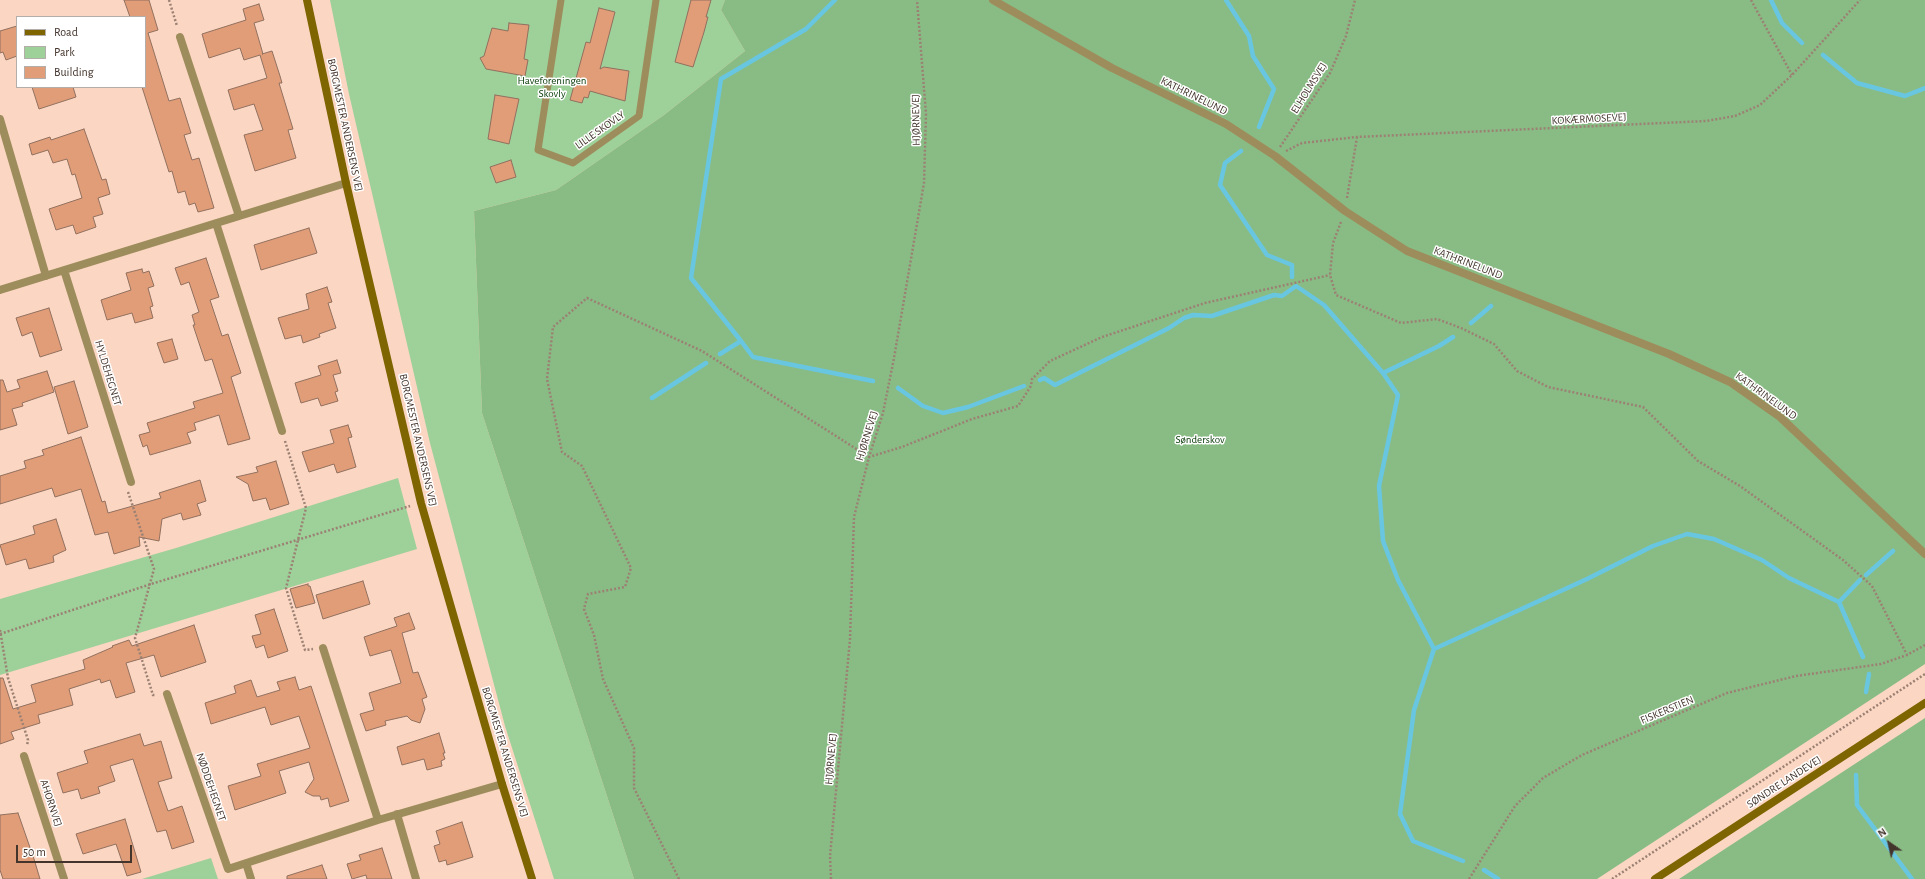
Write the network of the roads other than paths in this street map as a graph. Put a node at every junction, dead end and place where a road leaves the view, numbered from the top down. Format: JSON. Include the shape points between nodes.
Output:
{"nodes":[{"id":1,"x":307,"y":0,"type":"edge"},
{"id":2,"x":561,"y":0,"type":"edge"},
{"id":3,"x":656,"y":0,"type":"edge"},
{"id":4,"x":992,"y":0,"type":"edge"},
{"id":5,"x":180,"y":37,"type":"road end"},
{"id":6,"x":0,"y":119,"type":"edge"},
{"id":7,"x":346,"y":183,"type":"junction"},
{"id":8,"x":239,"y":216,"type":"junction"},
{"id":9,"x":216,"y":223,"type":"junction"},
{"id":10,"x":64,"y":270,"type":"junction"},
{"id":11,"x":46,"y":276,"type":"junction"},
{"id":12,"x":0,"y":290,"type":"edge"},
{"id":13,"x":282,"y":432,"type":"road end"},
{"id":14,"x":131,"y":482,"type":"road end"},
{"id":15,"x":1925,"y":554,"type":"edge"},
{"id":16,"x":324,"y":648,"type":"road end"},
{"id":17,"x":167,"y":694,"type":"road end"},
{"id":18,"x":1925,"y":703,"type":"edge"},
{"id":19,"x":24,"y":756,"type":"road end"},
{"id":20,"x":502,"y":784,"type":"junction"},
{"id":21,"x":397,"y":814,"type":"junction"},
{"id":22,"x":378,"y":820,"type":"junction"},
{"id":23,"x":246,"y":863,"type":"junction"},
{"id":24,"x":64,"y":879,"type":"edge"},
{"id":25,"x":251,"y":879,"type":"edge"},
{"id":26,"x":416,"y":879,"type":"edge"},
{"id":27,"x":532,"y":879,"type":"edge"},
{"id":28,"x":1655,"y":879,"type":"edge"}],
"edges":[{"from":1,"to":7,"type":"street","name":"BORGMESTER ANDERSENS VEJ"},
{"from":2,"to":3,"type":"lane","name":"LILLE SKOVLY","via":[[538,150],[573,163],[639,116]]},
{"from":4,"to":15,"type":"street","name":"KATHRINELUND","via":[[1112,68],[1226,124],[1275,156],[1346,211],[1407,251],[1669,354],[1730,382],[1780,417]]},
{"from":5,"to":8,"type":"street"},
{"from":6,"to":11,"type":"street"},
{"from":7,"to":8,"type":"street"},
{"from":7,"to":20,"type":"street","name":"BORGMESTER ANDERSENS VEJ","via":[[421,503]]},
{"from":8,"to":9,"type":"street"},
{"from":9,"to":10,"type":"street"},
{"from":9,"to":13,"type":"street"},
{"from":10,"to":11,"type":"street"},
{"from":10,"to":14,"type":"street","name":"HYLDEHEGNET"},
{"from":11,"to":12,"type":"street"},
{"from":16,"to":22,"type":"street"},
{"from":17,"to":23,"type":"street","name":"NØDDEHEGNET","via":[[228,869]]},
{"from":18,"to":28,"type":"street","name":"SØNDRE LANDEVEJ"},
{"from":19,"to":24,"type":"street","name":"AHORNVEJ"},
{"from":20,"to":21,"type":"street","name":"NØDDEHEGNET"},
{"from":20,"to":27,"type":"street","name":"BORGMESTER ANDERSENS VEJ"},
{"from":21,"to":22,"type":"street","name":"NØDDEHEGNET"},
{"from":21,"to":26,"type":"street"},
{"from":22,"to":23,"type":"street","name":"NØDDEHEGNET"},
{"from":23,"to":25,"type":"street"}]}
